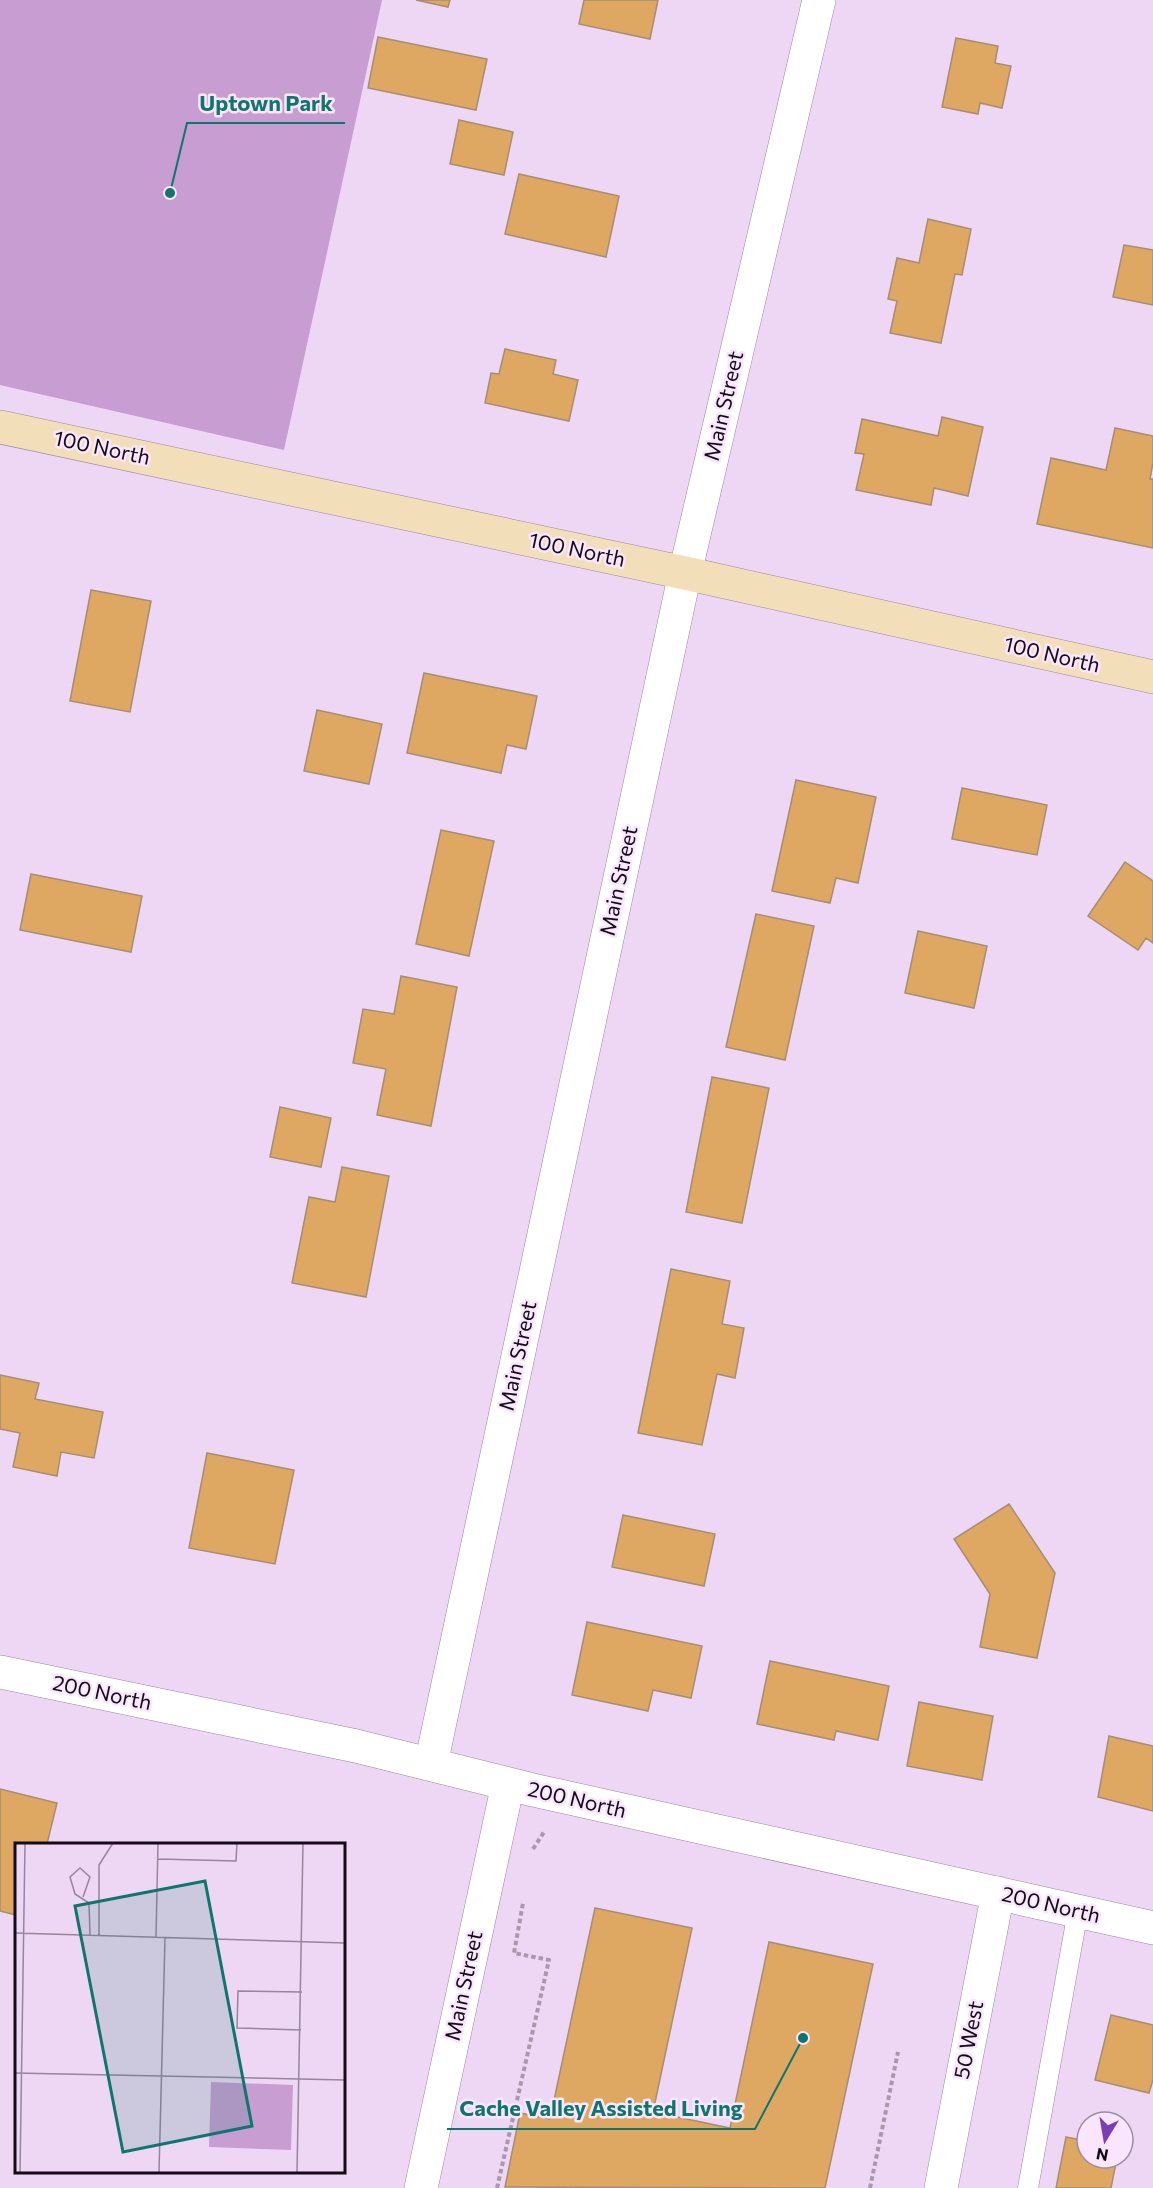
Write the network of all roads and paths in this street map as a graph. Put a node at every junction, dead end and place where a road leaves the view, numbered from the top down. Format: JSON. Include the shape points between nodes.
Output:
{"nodes":[{"id":1,"x":819,"y":0,"type":"edge"},
{"id":2,"x":0,"y":427,"type":"edge"},
{"id":3,"x":685,"y":573,"type":"junction"},
{"id":4,"x":1153,"y":678,"type":"edge"},
{"id":5,"x":0,"y":1672,"type":"edge"},
{"id":6,"x":430,"y":1764,"type":"junction"},
{"id":7,"x":508,"y":1784,"type":"junction"},
{"id":8,"x":544,"y":1832,"type":"dead end"},
{"id":9,"x":532,"y":1851,"type":"dead end"},
{"id":10,"x":998,"y":1893,"type":"junction"},
{"id":11,"x":524,"y":1896,"type":"dead end"},
{"id":12,"x":1078,"y":1911,"type":"junction"},
{"id":13,"x":1153,"y":1928,"type":"edge"},
{"id":14,"x":898,"y":2052,"type":"dead end"},
{"id":15,"x":421,"y":2188,"type":"edge"},
{"id":16,"x":497,"y":2188,"type":"edge"},
{"id":17,"x":870,"y":2188,"type":"edge"},
{"id":18,"x":940,"y":2188,"type":"edge"},
{"id":19,"x":1028,"y":2188,"type":"edge"}],
"edges":[{"from":1,"to":3,"type":"street","name":"Main Street"},
{"from":2,"to":3,"type":"street","name":"100 North"},
{"from":3,"to":4,"type":"street","name":"100 North"},
{"from":3,"to":6,"type":"street","name":"Main Street"},
{"from":5,"to":6,"type":"street","name":"200 North"},
{"from":6,"to":7,"type":"street","name":"200 North"},
{"from":7,"to":10,"type":"street","name":"200 North"},
{"from":7,"to":15,"type":"street","name":"Main Street"},
{"from":8,"to":9,"type":"path"},
{"from":10,"to":12,"type":"street","name":"200 North"},
{"from":10,"to":18,"type":"street","name":"50 West"},
{"from":11,"to":16,"type":"path","via":[[514,1953],[549,1960]]},
{"from":12,"to":13,"type":"street","name":"200 North"},
{"from":12,"to":19,"type":"lane"},
{"from":14,"to":17,"type":"path"}]}
